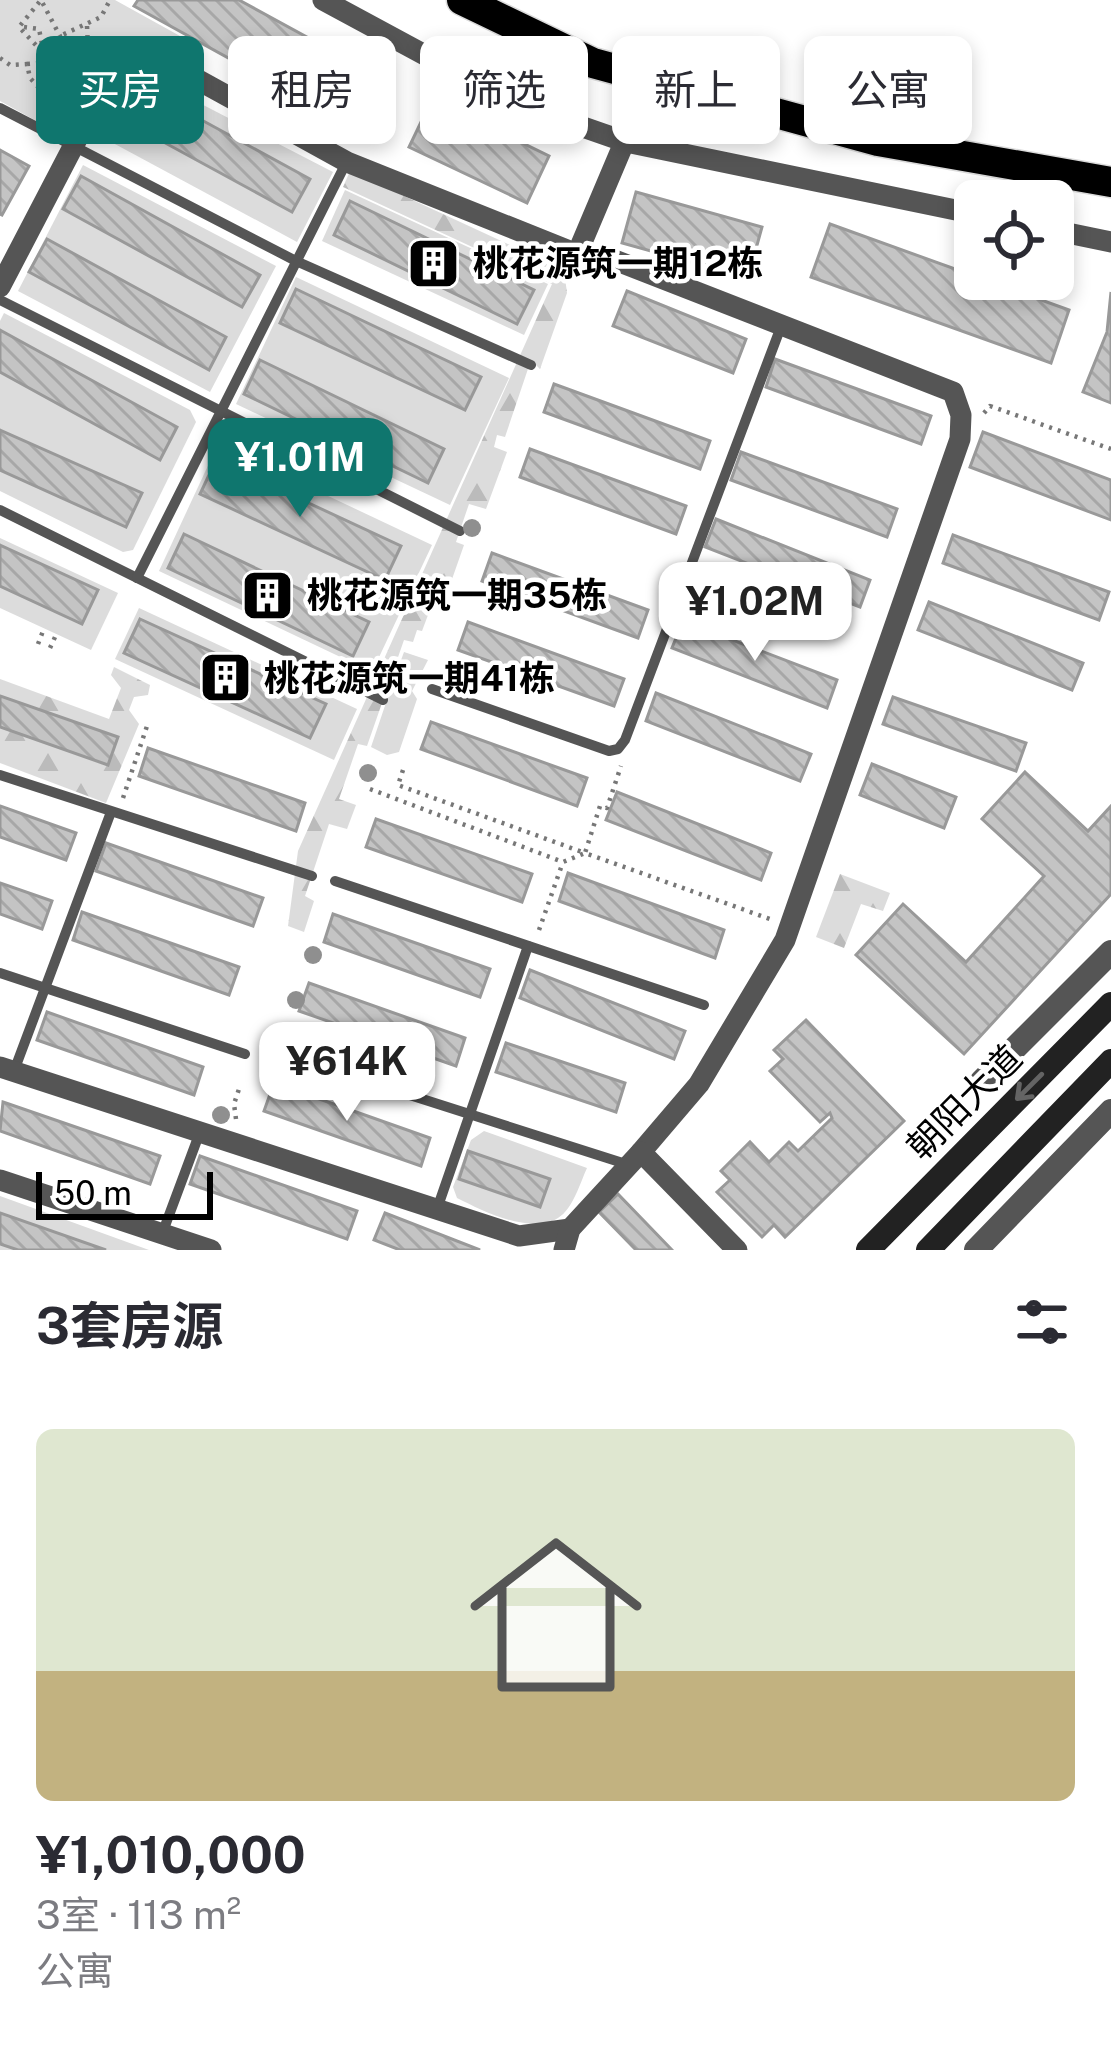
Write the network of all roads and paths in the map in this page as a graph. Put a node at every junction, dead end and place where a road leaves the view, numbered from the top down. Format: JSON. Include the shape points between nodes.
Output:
{"nodes":[{"id":1,"x":110,"y":0,"type":"edge"},
{"id":2,"x":323,"y":0,"type":"edge"},
{"id":3,"x":462,"y":0,"type":"edge"},
{"id":4,"x":88,"y":23,"type":"junction"},
{"id":5,"x":19,"y":26,"type":"junction"},
{"id":6,"x":41,"y":36,"type":"edge"},
{"id":7,"x":60,"y":36,"type":"joint"},
{"id":8,"x":88,"y":36,"type":"edge"},
{"id":9,"x":36,"y":42,"type":"edge"},
{"id":10,"x":0,"y":58,"type":"edge"},
{"id":11,"x":27,"y":64,"type":"junction"},
{"id":12,"x":36,"y":64,"type":"edge"},
{"id":13,"x":612,"y":69,"type":"edge"},
{"id":14,"x":36,"y":85,"type":"edge"},
{"id":15,"x":0,"y":108,"type":"edge"},
{"id":16,"x":780,"y":114,"type":"edge"},
{"id":17,"x":612,"y":137,"type":"edge"},
{"id":18,"x":625,"y":144,"type":"edge"},
{"id":19,"x":636,"y":144,"type":"edge"},
{"id":20,"x":73,"y":147,"type":"junction"},
{"id":21,"x":346,"y":162,"type":"junction"},
{"id":22,"x":1111,"y":182,"type":"edge"},
{"id":23,"x":954,"y":210,"type":"edge"},
{"id":24,"x":1074,"y":234,"type":"edge"},
{"id":25,"x":1111,"y":242,"type":"edge"},
{"id":26,"x":578,"y":254,"type":"junction"},
{"id":27,"x":296,"y":261,"type":"junction"},
{"id":28,"x":0,"y":287,"type":"edge"},
{"id":29,"x":0,"y":300,"type":"edge"},
{"id":30,"x":782,"y":324,"type":"junction"},
{"id":31,"x":531,"y":365,"type":"dead end"},
{"id":32,"x":221,"y":411,"type":"junction"},
{"id":33,"x":960,"y":439,"type":"junction"},
{"id":34,"x":1111,"y":449,"type":"edge"},
{"id":35,"x":0,"y":510,"type":"edge"},
{"id":36,"x":460,"y":531,"type":"dead end"},
{"id":37,"x":137,"y":578,"type":"junction"},
{"id":38,"x":43,"y":631,"type":"dead end"},
{"id":39,"x":55,"y":637,"type":"dead end"},
{"id":40,"x":38,"y":644,"type":"dead end"},
{"id":41,"x":50,"y":648,"type":"dead end"},
{"id":42,"x":431,"y":688,"type":"dead end"},
{"id":43,"x":383,"y":700,"type":"dead end"},
{"id":44,"x":147,"y":726,"type":"dead end"},
{"id":45,"x":618,"y":749,"type":"junction"},
{"id":46,"x":403,"y":770,"type":"dead end"},
{"id":47,"x":0,"y":775,"type":"edge"},
{"id":48,"x":370,"y":790,"type":"dead end"},
{"id":49,"x":114,"y":813,"type":"junction"},
{"id":50,"x":585,"y":853,"type":"junction"},
{"id":51,"x":563,"y":862,"type":"junction"},
{"id":52,"x":311,"y":876,"type":"dead end"},
{"id":53,"x":334,"y":881,"type":"dead end"},
{"id":54,"x":790,"y":926,"type":"junction"},
{"id":55,"x":529,"y":946,"type":"junction"},
{"id":56,"x":1111,"y":952,"type":"edge"},
{"id":57,"x":0,"y":973,"type":"edge"},
{"id":58,"x":45,"y":988,"type":"junction"},
{"id":59,"x":1111,"y":1004,"type":"edge"},
{"id":60,"x":704,"y":1005,"type":"dead end"},
{"id":61,"x":275,"y":1052,"type":"dead end"},
{"id":62,"x":245,"y":1054,"type":"dead end"},
{"id":63,"x":1111,"y":1061,"type":"edge"},
{"id":64,"x":7,"y":1069,"type":"edge"},
{"id":65,"x":982,"y":1081,"type":"dead end"},
{"id":66,"x":1111,"y":1111,"type":"edge"},
{"id":67,"x":470,"y":1115,"type":"junction"},
{"id":68,"x":200,"y":1132,"type":"junction"},
{"id":69,"x":635,"y":1159,"type":"junction"},
{"id":70,"x":0,"y":1180,"type":"edge"},
{"id":71,"x":437,"y":1209,"type":"junction"},
{"id":72,"x":162,"y":1234,"type":"junction"},
{"id":73,"x":567,"y":1240,"type":"edge"},
{"id":74,"x":212,"y":1250,"type":"edge"},
{"id":75,"x":737,"y":1250,"type":"edge"},
{"id":76,"x":868,"y":1250,"type":"edge"},
{"id":77,"x":928,"y":1250,"type":"edge"},
{"id":78,"x":976,"y":1250,"type":"edge"}],
"edges":[{"from":1,"to":4,"type":"path"},
{"from":2,"to":17,"type":"street","via":[[514,103]]},
{"from":3,"to":13,"type":"main road"},
{"from":4,"to":7,"type":"path"},
{"from":4,"to":8,"type":"path"},
{"from":5,"to":6,"type":"path","via":[[39,28]]},
{"from":5,"to":7,"type":"path","via":[[41,0]]},
{"from":5,"to":9,"type":"path"},
{"from":10,"to":11,"type":"path"},
{"from":11,"to":12,"type":"path"},
{"from":11,"to":14,"type":"path"},
{"from":15,"to":20,"type":"lane"},
{"from":16,"to":22,"type":"main road","via":[[878,141]]},
{"from":18,"to":26,"type":"street"},
{"from":19,"to":23,"type":"street"},
{"from":20,"to":21,"type":"street","via":[[112,78],[138,64],[190,76]]},
{"from":20,"to":27,"type":"lane"},
{"from":20,"to":28,"type":"street"},
{"from":21,"to":26,"type":"street"},
{"from":21,"to":27,"type":"lane"},
{"from":24,"to":25,"type":"street"},
{"from":26,"to":30,"type":"street","via":[[612,259]]},
{"from":27,"to":31,"type":"lane"},
{"from":27,"to":32,"type":"lane"},
{"from":29,"to":32,"type":"lane"},
{"from":30,"to":33,"type":"street","via":[[953,392]]},
{"from":30,"to":45,"type":"lane"},
{"from":32,"to":36,"type":"lane"},
{"from":32,"to":37,"type":"lane"},
{"from":33,"to":34,"type":"path","via":[[990,406]]},
{"from":33,"to":54,"type":"street"},
{"from":35,"to":37,"type":"lane"},
{"from":37,"to":43,"type":"lane"},
{"from":38,"to":40,"type":"path"},
{"from":39,"to":41,"type":"path"},
{"from":42,"to":45,"type":"lane"},
{"from":44,"to":49,"type":"path"},
{"from":45,"to":50,"type":"path","via":[[623,760]]},
{"from":46,"to":50,"type":"path","via":[[398,785]]},
{"from":47,"to":49,"type":"lane"},
{"from":48,"to":51,"type":"path"},
{"from":49,"to":52,"type":"lane"},
{"from":49,"to":58,"type":"lane"},
{"from":50,"to":51,"type":"path"},
{"from":50,"to":54,"type":"path"},
{"from":51,"to":55,"type":"path"},
{"from":53,"to":55,"type":"lane"},
{"from":54,"to":69,"type":"street","via":[[700,1084]]},
{"from":55,"to":60,"type":"lane"},
{"from":55,"to":67,"type":"lane"},
{"from":56,"to":65,"type":"street"},
{"from":57,"to":58,"type":"lane"},
{"from":58,"to":62,"type":"lane"},
{"from":58,"to":64,"type":"lane"},
{"from":59,"to":76,"type":"main road","name":"朝阳大道","one_way":true},
{"from":61,"to":67,"type":"lane"},
{"from":63,"to":77,"type":"main road"},
{"from":64,"to":68,"type":"street"},
{"from":66,"to":78,"type":"street"},
{"from":67,"to":69,"type":"lane"},
{"from":67,"to":71,"type":"lane"},
{"from":68,"to":71,"type":"street"},
{"from":68,"to":72,"type":"lane"},
{"from":69,"to":73,"type":"street"},
{"from":69,"to":75,"type":"street"},
{"from":70,"to":72,"type":"street"},
{"from":71,"to":73,"type":"street","via":[[519,1236]]},
{"from":72,"to":74,"type":"street"}]}
